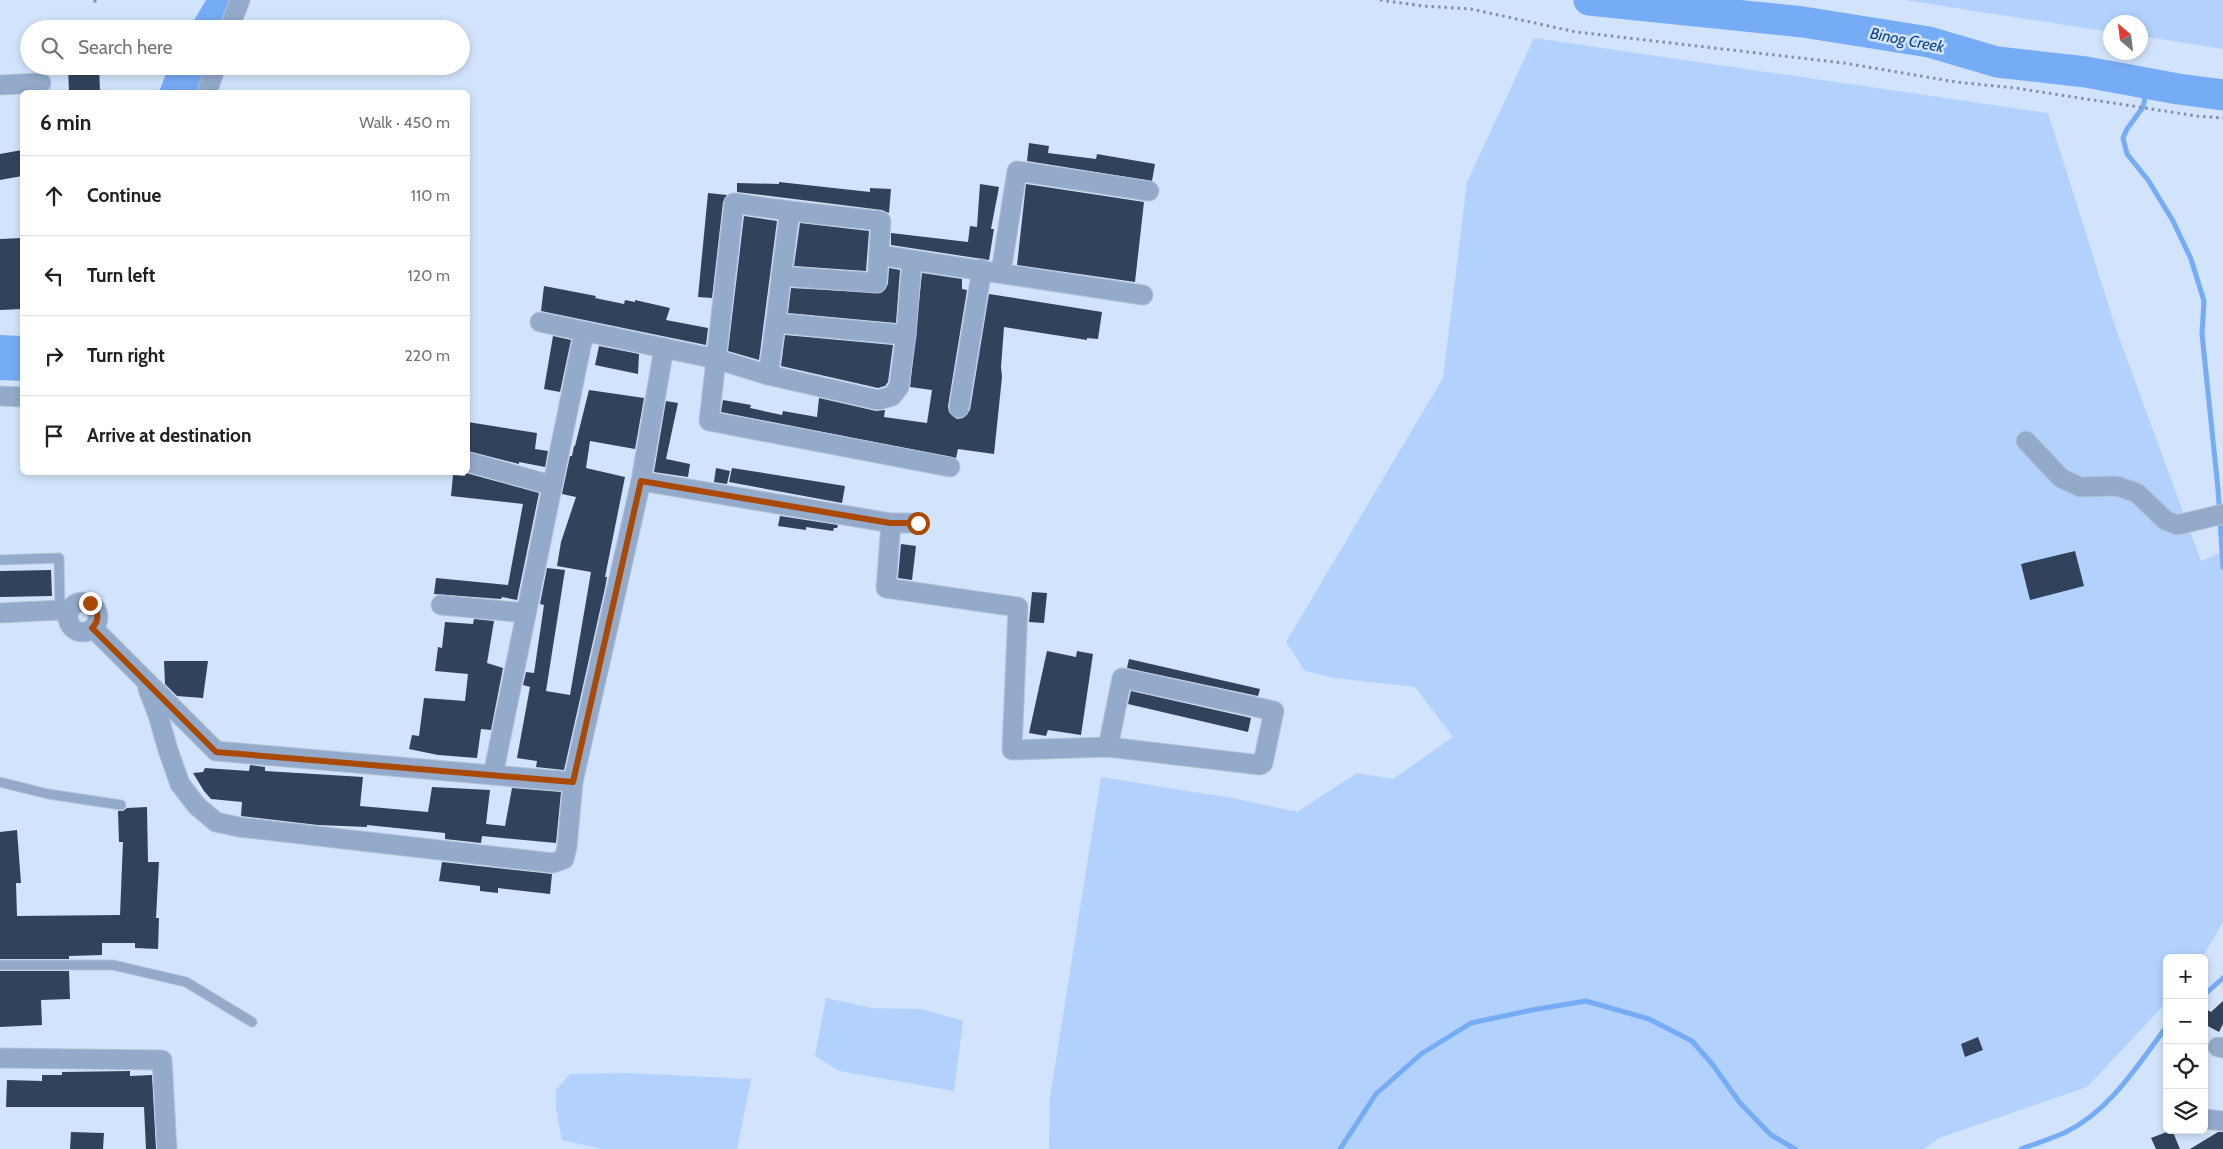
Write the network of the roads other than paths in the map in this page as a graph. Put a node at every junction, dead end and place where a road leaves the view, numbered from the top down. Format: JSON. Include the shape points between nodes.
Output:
{"nodes":[{"id":1,"x":240,"y":0,"type":"edge"},
{"id":2,"x":232,"y":20,"type":"edge"},
{"id":3,"x":213,"y":75,"type":"edge"},
{"id":4,"x":42,"y":82,"type":"dead end"},
{"id":5,"x":0,"y":85,"type":"edge"},
{"id":6,"x":208,"y":90,"type":"edge"},
{"id":7,"x":1149,"y":191,"type":"dead end"},
{"id":8,"x":790,"y":211,"type":"junction"},
{"id":9,"x":878,"y":255,"type":"junction"},
{"id":10,"x":912,"y":262,"type":"junction"},
{"id":11,"x":982,"y":269,"type":"junction"},
{"id":12,"x":1001,"y":272,"type":"junction"},
{"id":13,"x":780,"y":276,"type":"junction"},
{"id":14,"x":1143,"y":295,"type":"dead end"},
{"id":15,"x":540,"y":322,"type":"dead end"},
{"id":16,"x":777,"y":323,"type":"junction"},
{"id":17,"x":584,"y":332,"type":"junction"},
{"id":18,"x":906,"y":335,"type":"junction"},
{"id":19,"x":664,"y":348,"type":"junction"},
{"id":20,"x":716,"y":359,"type":"junction"},
{"id":21,"x":768,"y":375,"type":"junction"},
{"id":22,"x":0,"y":396,"type":"edge"},
{"id":23,"x":20,"y":397,"type":"edge"},
{"id":24,"x":959,"y":408,"type":"dead end"},
{"id":25,"x":2026,"y":441,"type":"dead end"},
{"id":26,"x":470,"y":463,"type":"edge"},
{"id":27,"x":950,"y":467,"type":"dead end"},
{"id":28,"x":641,"y":481,"type":"junction"},
{"id":29,"x":552,"y":485,"type":"junction"},
{"id":30,"x":2223,"y":514,"type":"edge"},
{"id":31,"x":890,"y":523,"type":"junction"},
{"id":32,"x":918,"y":523,"type":"dead end"},
{"id":33,"x":0,"y":560,"type":"edge"},
{"id":34,"x":441,"y":605,"type":"dead end"},
{"id":35,"x":0,"y":613,"type":"edge"},
{"id":36,"x":64,"y":613,"type":"junction"},
{"id":37,"x":526,"y":613,"type":"junction"},
{"id":38,"x":92,"y":628,"type":"junction"},
{"id":39,"x":144,"y":681,"type":"junction"},
{"id":40,"x":1108,"y":747,"type":"junction"},
{"id":41,"x":493,"y":775,"type":"junction"},
{"id":42,"x":0,"y":782,"type":"edge"},
{"id":43,"x":573,"y":782,"type":"junction"},
{"id":44,"x":121,"y":805,"type":"dead end"},
{"id":45,"x":0,"y":964,"type":"edge"},
{"id":46,"x":252,"y":1022,"type":"dead end"},
{"id":47,"x":0,"y":1058,"type":"edge"},
{"id":48,"x":2208,"y":1119,"type":"edge"},
{"id":49,"x":2223,"y":1121,"type":"edge"},
{"id":50,"x":168,"y":1149,"type":"edge"}],
"edges":[{"from":1,"to":2,"type":"street"},
{"from":3,"to":6,"type":"street"},
{"from":4,"to":5,"type":"street"},
{"from":7,"to":12,"type":"street","via":[[1017,171]]},
{"from":8,"to":9,"type":"street","via":[[881,221]]},
{"from":8,"to":13,"type":"street"},
{"from":8,"to":20,"type":"street","via":[[734,203]]},
{"from":9,"to":10,"type":"street"},
{"from":9,"to":13,"type":"street","via":[[877,283]]},
{"from":10,"to":11,"type":"street"},
{"from":10,"to":18,"type":"street"},
{"from":11,"to":12,"type":"street"},
{"from":11,"to":24,"type":"street"},
{"from":12,"to":14,"type":"street"},
{"from":13,"to":16,"type":"street"},
{"from":15,"to":17,"type":"street"},
{"from":16,"to":18,"type":"street"},
{"from":16,"to":21,"type":"street"},
{"from":17,"to":19,"type":"street"},
{"from":17,"to":29,"type":"street"},
{"from":18,"to":21,"type":"street","via":[[899,387],[892,396],[878,400]]},
{"from":19,"to":20,"type":"street"},
{"from":19,"to":28,"type":"street"},
{"from":20,"to":21,"type":"street"},
{"from":20,"to":27,"type":"street","via":[[709,421]]},
{"from":22,"to":23,"type":"street"},
{"from":25,"to":30,"type":"street","via":[[2061,478],[2080,488],[2118,486],[2137,493],[2165,520],[2177,525]]},
{"from":26,"to":29,"type":"street"},
{"from":28,"to":31,"type":"street"},
{"from":28,"to":43,"type":"street"},
{"from":29,"to":37,"type":"street"},
{"from":31,"to":32,"type":"street"},
{"from":31,"to":40,"type":"street","via":[[886,588],[1018,607],[1012,750]]},
{"from":33,"to":36,"type":"lane","via":[[59,558]]},
{"from":34,"to":37,"type":"street"},
{"from":35,"to":36,"type":"street"},
{"from":36,"to":38,"type":"street","via":[[74,629],[83,632]]},
{"from":36,"to":38,"type":"street","via":[[80,602],[90,603],[98,615]]},
{"from":37,"to":41,"type":"street"},
{"from":38,"to":39,"type":"street"},
{"from":39,"to":41,"type":"street","via":[[216,752]]},
{"from":39,"to":43,"type":"street","via":[[180,784],[197,806],[216,822],[553,863],[564,859]]},
{"from":40,"to":40,"type":"street","via":[[1122,678],[1274,711],[1260,765]]},
{"from":41,"to":43,"type":"street"},
{"from":42,"to":44,"type":"lane","via":[[48,794]]},
{"from":45,"to":46,"type":"lane","via":[[112,965],[186,982]]},
{"from":47,"to":50,"type":"street","via":[[162,1060]]},
{"from":48,"to":49,"type":"street"}]}
